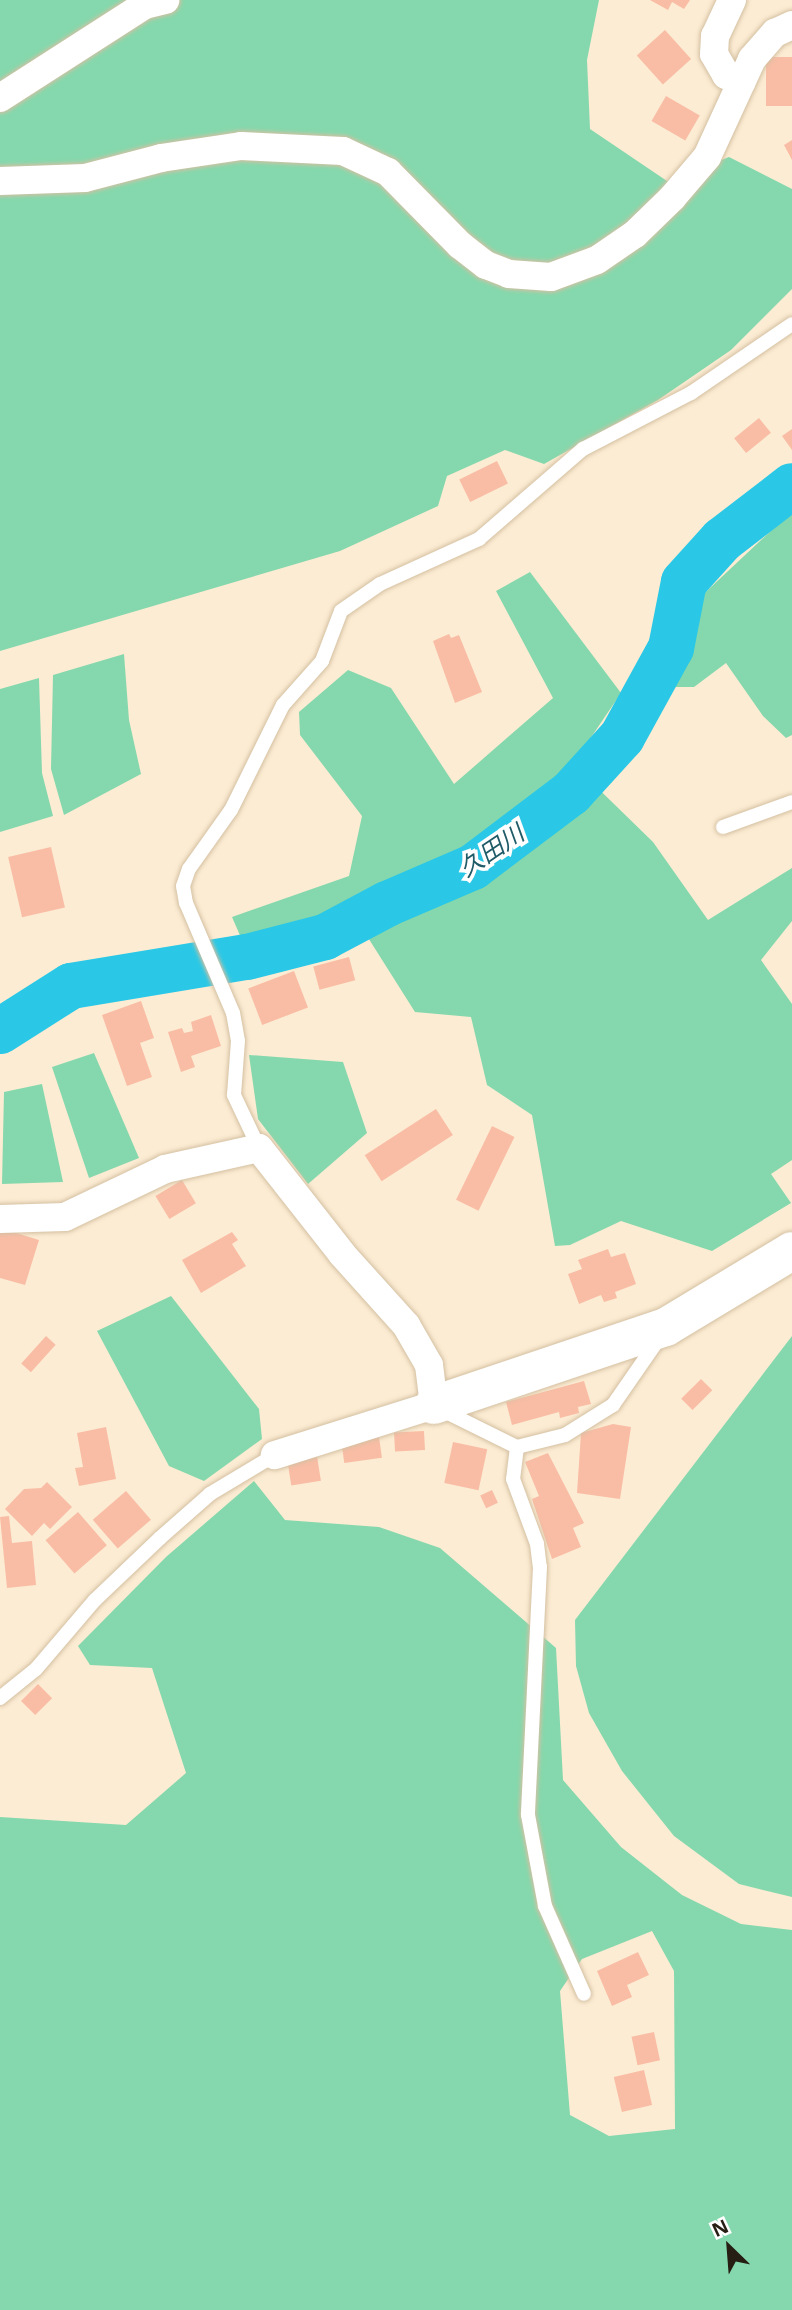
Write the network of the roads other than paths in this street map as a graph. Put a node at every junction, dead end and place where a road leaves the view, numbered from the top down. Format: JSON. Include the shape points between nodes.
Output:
{"nodes":[{"id":1,"x":165,"y":0,"type":"edge"},
{"id":2,"x":732,"y":0,"type":"edge"},
{"id":3,"x":792,"y":25,"type":"edge"},
{"id":4,"x":741,"y":82,"type":"junction"},
{"id":5,"x":0,"y":98,"type":"edge"},
{"id":6,"x":0,"y":181,"type":"edge"},
{"id":7,"x":792,"y":324,"type":"edge"},
{"id":8,"x":792,"y":802,"type":"edge"},
{"id":9,"x":723,"y":827,"type":"dead end"},
{"id":10,"x":259,"y":1149,"type":"junction"},
{"id":11,"x":0,"y":1219,"type":"edge"},
{"id":12,"x":792,"y":1251,"type":"edge"},
{"id":13,"x":666,"y":1327,"type":"junction"},
{"id":14,"x":435,"y":1405,"type":"junction"},
{"id":15,"x":517,"y":1447,"type":"junction"},
{"id":16,"x":275,"y":1455,"type":"joint"},
{"id":17,"x":0,"y":1698,"type":"edge"},
{"id":18,"x":584,"y":1994,"type":"dead end"}],
"edges":[{"from":1,"to":5,"type":"street","via":[[145,5]]},
{"from":2,"to":4,"type":"street","via":[[715,36],[714,54],[726,75]]},
{"from":3,"to":4,"type":"street","via":[[763,44]]},
{"from":4,"to":6,"type":"street","via":[[707,157],[672,198],[635,234],[597,260],[551,277],[509,274],[486,265],[388,172],[343,151],[241,146],[173,155],[85,178]]},
{"from":7,"to":10,"type":"lane","via":[[691,393],[583,449],[479,540],[380,584],[341,611],[322,661],[283,705],[231,810],[189,869],[184,895],[236,1025],[234,1095]]},
{"from":8,"to":9,"type":"lane"},
{"from":10,"to":11,"type":"street","via":[[165,1169],[65,1217]]},
{"from":10,"to":14,"type":"street","via":[[342,1254],[406,1325],[429,1365]]},
{"from":12,"to":13,"type":"street"},
{"from":13,"to":14,"type":"street"},
{"from":13,"to":15,"type":"lane","via":[[613,1405],[565,1435]]},
{"from":14,"to":15,"type":"lane"},
{"from":14,"to":16,"type":"street"},
{"from":15,"to":18,"type":"lane","via":[[513,1479],[537,1544],[540,1567],[527,1815],[545,1906]]},
{"from":16,"to":17,"type":"lane","via":[[221,1486],[160,1538],[95,1600],[36,1669]]}]}
